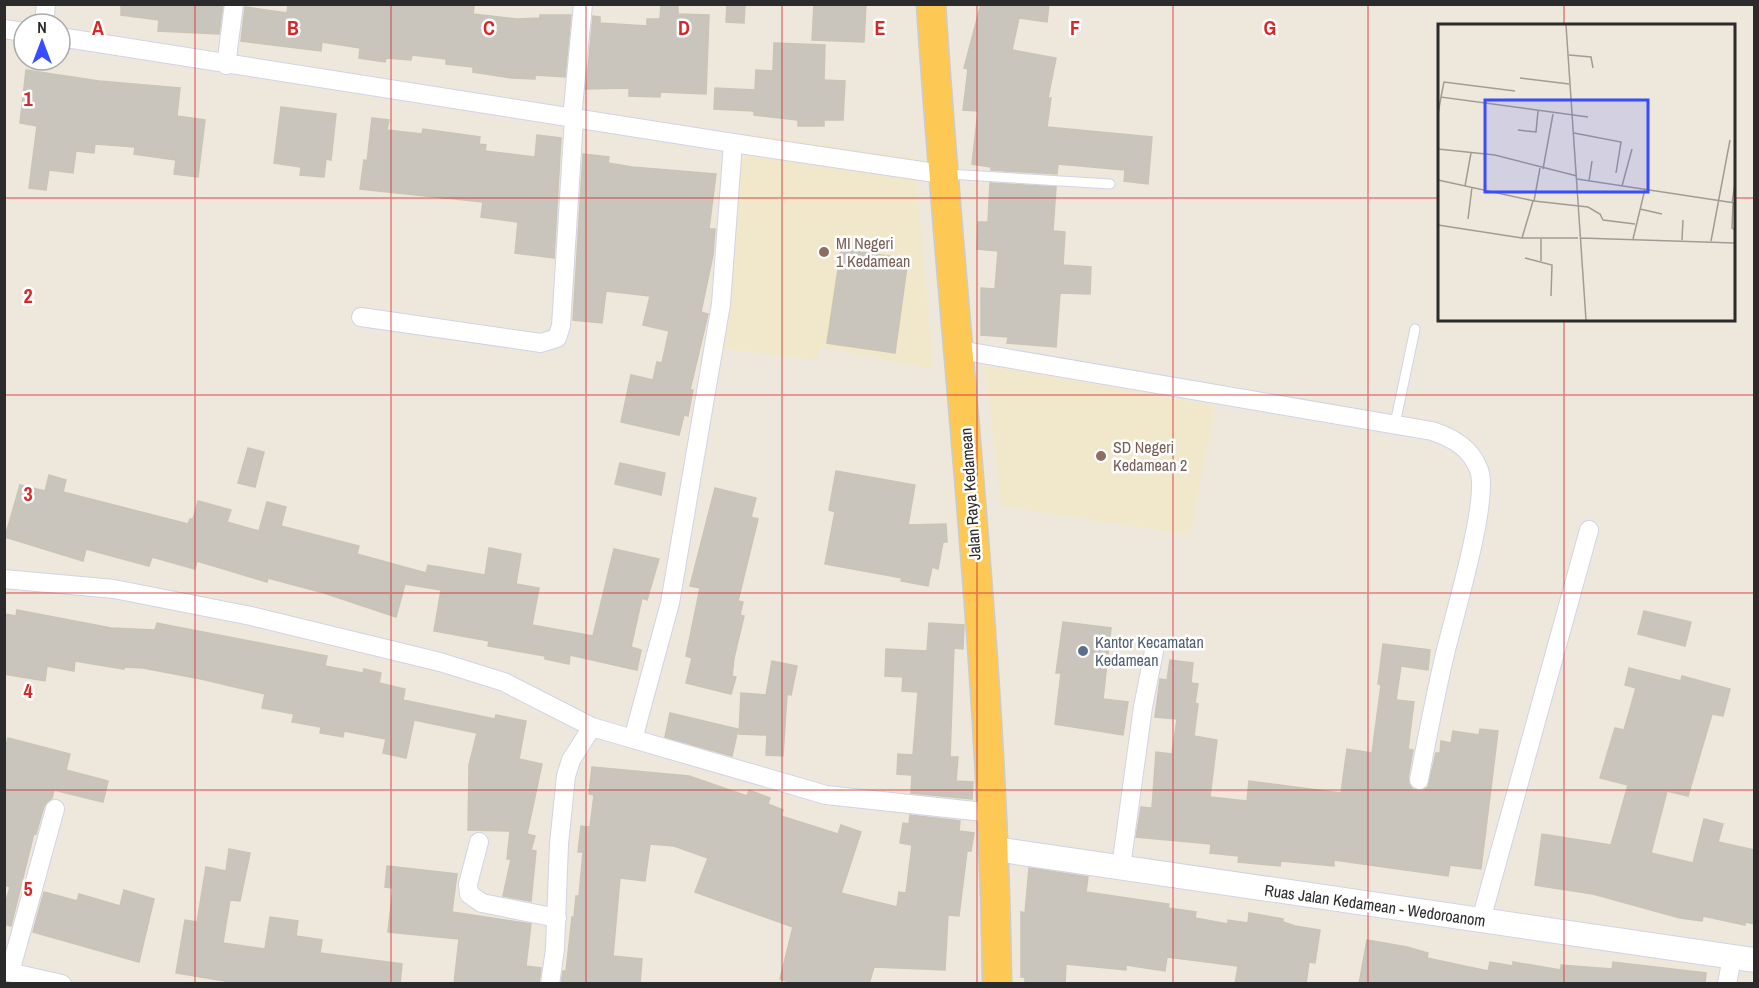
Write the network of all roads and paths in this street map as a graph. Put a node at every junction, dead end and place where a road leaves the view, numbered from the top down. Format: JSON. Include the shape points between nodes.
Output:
{"nodes":[{"id":1,"x":234,"y":4,"type":"edge"},
{"id":2,"x":583,"y":4,"type":"edge"},
{"id":3,"x":931,"y":4,"type":"edge"},
{"id":4,"x":72,"y":39,"type":"edge"},
{"id":5,"x":226,"y":64,"type":"junction"},
{"id":6,"x":573,"y":118,"type":"junction"},
{"id":7,"x":733,"y":144,"type":"junction"},
{"id":8,"x":942,"y":174,"type":"junction"},
{"id":9,"x":1110,"y":184,"type":"dead end"},
{"id":10,"x":361,"y":317,"type":"dead end"},
{"id":11,"x":1415,"y":329,"type":"dead end"},
{"id":12,"x":959,"y":350,"type":"junction"},
{"id":13,"x":1395,"y":424,"type":"junction"},
{"id":14,"x":1589,"y":530,"type":"dead end"},
{"id":15,"x":4,"y":579,"type":"edge"},
{"id":16,"x":1154,"y":651,"type":"dead end"},
{"id":17,"x":592,"y":726,"type":"junction"},
{"id":18,"x":633,"y":739,"type":"junction"},
{"id":19,"x":1419,"y":780,"type":"dead end"},
{"id":20,"x":55,"y":809,"type":"dead end"},
{"id":21,"x":993,"y":813,"type":"junction"},
{"id":22,"x":479,"y":842,"type":"dead end"},
{"id":23,"x":995,"y":849,"type":"junction"},
{"id":24,"x":1121,"y":867,"type":"junction"},
{"id":25,"x":557,"y":918,"type":"junction"},
{"id":26,"x":1481,"y":920,"type":"junction"},
{"id":27,"x":1743,"y":958,"type":"edge"},
{"id":28,"x":7,"y":971,"type":"edge"},
{"id":29,"x":62,"y":984,"type":"edge"},
{"id":30,"x":550,"y":984,"type":"edge"},
{"id":31,"x":997,"y":984,"type":"edge"},
{"id":32,"x":1726,"y":984,"type":"edge"}],
"edges":[{"from":1,"to":5,"type":"street"},
{"from":2,"to":6,"type":"street"},
{"from":3,"to":8,"type":"highway","name":"Jalan Raya Kedamean"},
{"from":4,"to":5,"type":"street"},
{"from":5,"to":6,"type":"street"},
{"from":6,"to":7,"type":"street"},
{"from":6,"to":10,"type":"street","via":[[561,326],[557,338],[541,343]]},
{"from":7,"to":8,"type":"street"},
{"from":7,"to":18,"type":"street","via":[[721,304],[670,603]]},
{"from":8,"to":9,"type":"lane"},
{"from":8,"to":12,"type":"highway","name":"Jalan Raya Kedamean"},
{"from":11,"to":13,"type":"lane"},
{"from":12,"to":13,"type":"street"},
{"from":12,"to":21,"type":"highway","name":"Jalan Raya Kedamean"},
{"from":13,"to":19,"type":"street","via":[[1432,431],[1457,441],[1480,472],[1481,493],[1463,588],[1445,652]]},
{"from":14,"to":26,"type":"street"},
{"from":15,"to":17,"type":"street","via":[[125,592],[251,616],[440,662],[504,682]]},
{"from":16,"to":24,"type":"street"},
{"from":17,"to":18,"type":"street"},
{"from":17,"to":25,"type":"street","via":[[566,776]]},
{"from":18,"to":21,"type":"street","via":[[826,795]]},
{"from":20,"to":28,"type":"street"},
{"from":21,"to":23,"type":"highway","name":"Jalan Raya Kedamean"},
{"from":22,"to":25,"type":"street","via":[[469,894],[482,903]]},
{"from":23,"to":24,"type":"main road","name":"Ruas Jalan Kedamean - Wedoroanom"},
{"from":23,"to":31,"type":"highway","name":"Jalan Raya Kedamean"},
{"from":24,"to":26,"type":"main road","name":"Ruas Jalan Kedamean - Wedoroanom"},
{"from":25,"to":30,"type":"street"},
{"from":26,"to":27,"type":"main road","name":"Ruas Jalan Kedamean - Wedoroanom"},
{"from":27,"to":32,"type":"street"},
{"from":28,"to":29,"type":"street"}]}
